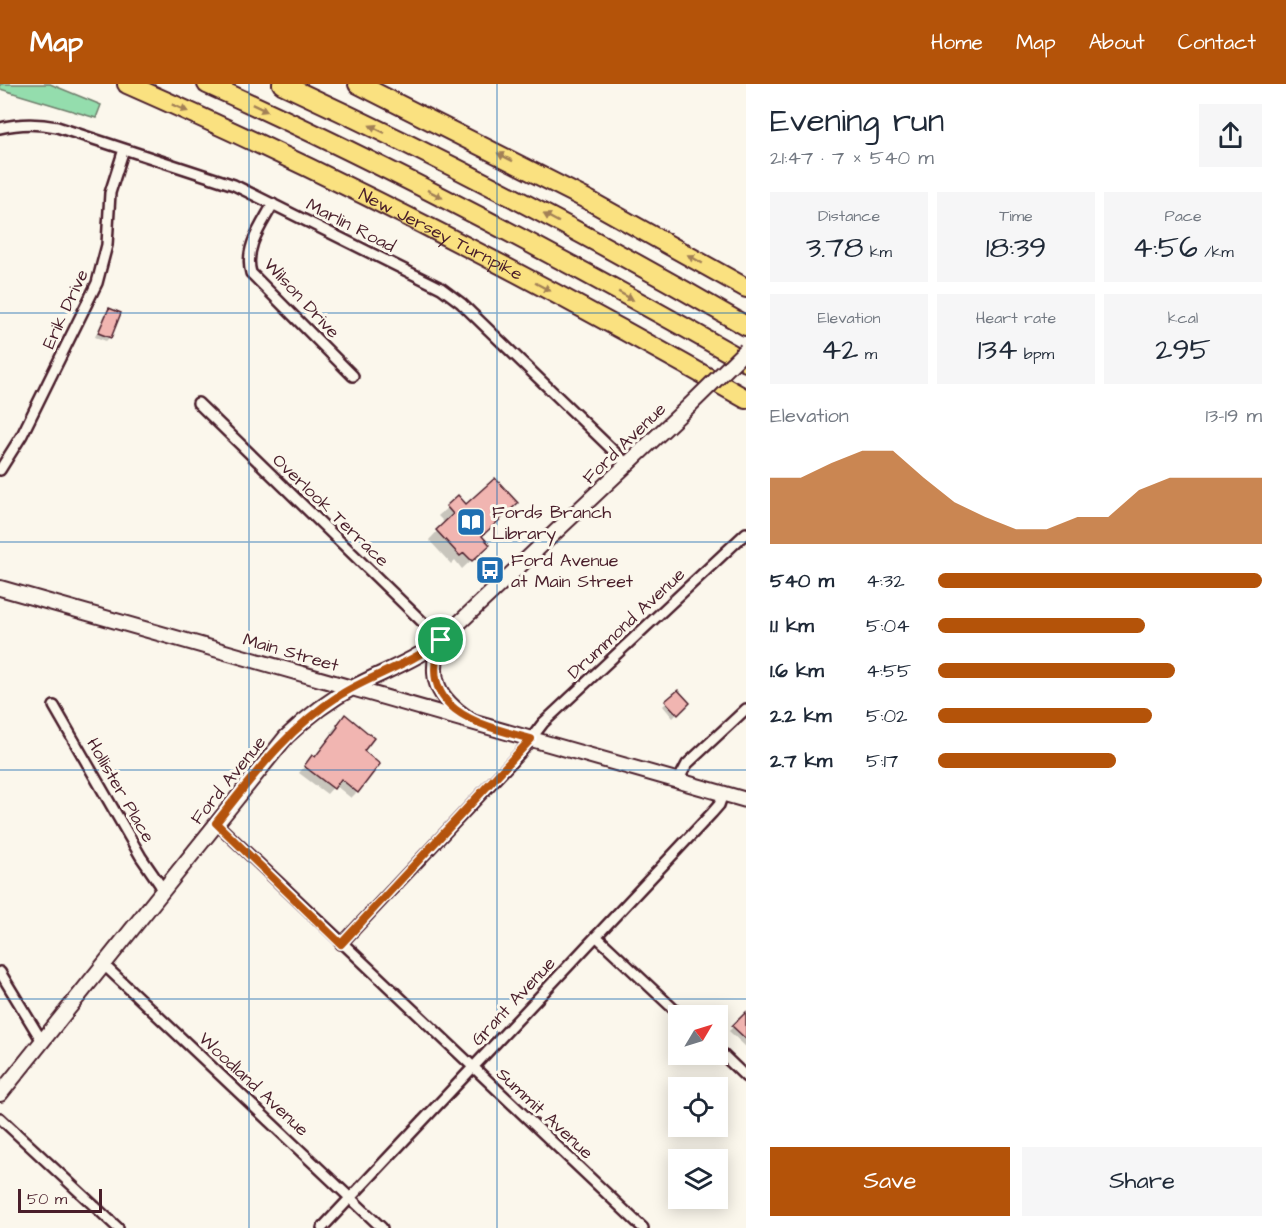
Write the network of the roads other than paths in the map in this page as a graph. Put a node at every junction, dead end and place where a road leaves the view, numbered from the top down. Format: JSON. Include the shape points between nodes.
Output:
{"nodes":[{"id":1,"x":127,"y":84,"type":"edge"},
{"id":2,"x":207,"y":84,"type":"edge"},
{"id":3,"x":282,"y":84,"type":"edge"},
{"id":4,"x":358,"y":84,"type":"edge"},
{"id":5,"x":0,"y":128,"type":"edge"},
{"id":6,"x":124,"y":149,"type":"junction"},
{"id":7,"x":273,"y":204,"type":"junction"},
{"id":8,"x":746,"y":288,"type":"edge"},
{"id":9,"x":746,"y":326,"type":"edge"},
{"id":10,"x":746,"y":350,"type":"edge"},
{"id":11,"x":746,"y":362,"type":"edge"},
{"id":12,"x":353,"y":376,"type":"dead end"},
{"id":13,"x":746,"y":399,"type":"edge"},
{"id":14,"x":198,"y":403,"type":"dead end"},
{"id":15,"x":628,"y":465,"type":"junction"},
{"id":16,"x":0,"y":470,"type":"edge"},
{"id":17,"x":746,"y":533,"type":"edge"},
{"id":18,"x":0,"y":588,"type":"edge"},
{"id":19,"x":441,"y":640,"type":"junction"},
{"id":20,"x":352,"y":688,"type":"junction"},
{"id":21,"x":54,"y":706,"type":"dead end"},
{"id":22,"x":746,"y":709,"type":"edge"},
{"id":23,"x":480,"y":725,"type":"junction"},
{"id":24,"x":531,"y":739,"type":"junction"},
{"id":25,"x":678,"y":781,"type":"junction"},
{"id":26,"x":723,"y":794,"type":"junction"},
{"id":27,"x":746,"y":801,"type":"edge"},
{"id":28,"x":216,"y":823,"type":"junction"},
{"id":29,"x":163,"y":889,"type":"junction"},
{"id":30,"x":596,"y":936,"type":"junction"},
{"id":31,"x":341,"y":944,"type":"junction"},
{"id":32,"x":103,"y":964,"type":"junction"},
{"id":33,"x":0,"y":972,"type":"edge"},
{"id":34,"x":669,"y":1005,"type":"edge"},
{"id":35,"x":42,"y":1041,"type":"junction"},
{"id":36,"x":728,"y":1060,"type":"edge"},
{"id":37,"x":473,"y":1067,"type":"junction"},
{"id":38,"x":746,"y":1077,"type":"edge"},
{"id":39,"x":0,"y":1094,"type":"edge"},
{"id":40,"x":0,"y":1118,"type":"edge"},
{"id":41,"x":350,"y":1198,"type":"junction"},
{"id":42,"x":118,"y":1228,"type":"edge"},
{"id":43,"x":322,"y":1228,"type":"edge"},
{"id":44,"x":382,"y":1228,"type":"edge"},
{"id":45,"x":643,"y":1228,"type":"edge"}],
"edges":[{"from":1,"to":13,"type":"highway","name":"New Jersey Turnpike","one_way":true,"via":[[388,206]]},
{"from":2,"to":11,"type":"highway","name":"New Jersey Turnpike","one_way":true,"via":[[488,220]]},
{"from":9,"to":3,"type":"highway","one_way":true,"via":[[403,141]]},
{"from":8,"to":4,"type":"highway","one_way":true,"via":[[579,196]]},
{"from":5,"to":6,"type":"street","name":"Marlin Road","via":[[36,123]]},
{"from":6,"to":7,"type":"street","name":"Marlin Road","via":[[234,185]]},
{"from":6,"to":16,"type":"street","name":"Erik Drive","via":[[110,193],[107,246],[97,283],[22,435]]},
{"from":7,"to":12,"type":"street","name":"Wilson Drive","via":[[252,243],[248,262],[251,273]]},
{"from":7,"to":15,"type":"street","name":"Marlin Road","via":[[441,288]]},
{"from":10,"to":15,"type":"street","name":"Ford Avenue","bridge":true},
{"from":14,"to":19,"type":"street","name":"Overlook Terrace"},
{"from":15,"to":19,"type":"street","name":"Ford Avenue"},
{"from":17,"to":24,"type":"street","name":"Drummond Avenue","via":[[543,723]]},
{"from":18,"to":20,"type":"street","name":"Main Street"},
{"from":19,"to":20,"type":"street","name":"Ford Avenue"},
{"from":19,"to":23,"type":"street","via":[[434,665],[436,685],[451,705]]},
{"from":20,"to":23,"type":"street","name":"Main Street"},
{"from":20,"to":28,"type":"street","name":"Ford Avenue","via":[[286,737]]},
{"from":21,"to":29,"type":"street","name":"Hollister Place"},
{"from":22,"to":25,"type":"street","via":[[687,765]]},
{"from":23,"to":24,"type":"street","name":"Main Street"},
{"from":24,"to":25,"type":"street","name":"Main Street"},
{"from":24,"to":31,"type":"street","name":"Drummond Avenue"},
{"from":25,"to":26,"type":"street","name":"Main Street"},
{"from":26,"to":27,"type":"street","name":"Main Street"},
{"from":26,"to":30,"type":"street","name":"Grant Avenue","via":[[712,813]]},
{"from":28,"to":29,"type":"street","name":"Ford Avenue"},
{"from":28,"to":31,"type":"street","name":"Summit Avenue"},
{"from":29,"to":32,"type":"street","name":"Ford Avenue"},
{"from":30,"to":34,"type":"street"},
{"from":30,"to":37,"type":"street","name":"Grant Avenue"},
{"from":31,"to":37,"type":"street","name":"Summit Avenue"},
{"from":32,"to":35,"type":"street","name":"Ford Avenue"},
{"from":32,"to":41,"type":"street","name":"Woodland Avenue"},
{"from":33,"to":35,"type":"street"},
{"from":35,"to":39,"type":"street","name":"Ford Avenue"},
{"from":36,"to":38,"type":"street"},
{"from":37,"to":41,"type":"street","name":"Grant Avenue"},
{"from":37,"to":45,"type":"street","name":"Summit Avenue"},
{"from":40,"to":42,"type":"street"},
{"from":41,"to":43,"type":"street","name":"Grant Avenue"},
{"from":41,"to":44,"type":"street","name":"Woodland Avenue"}]}
